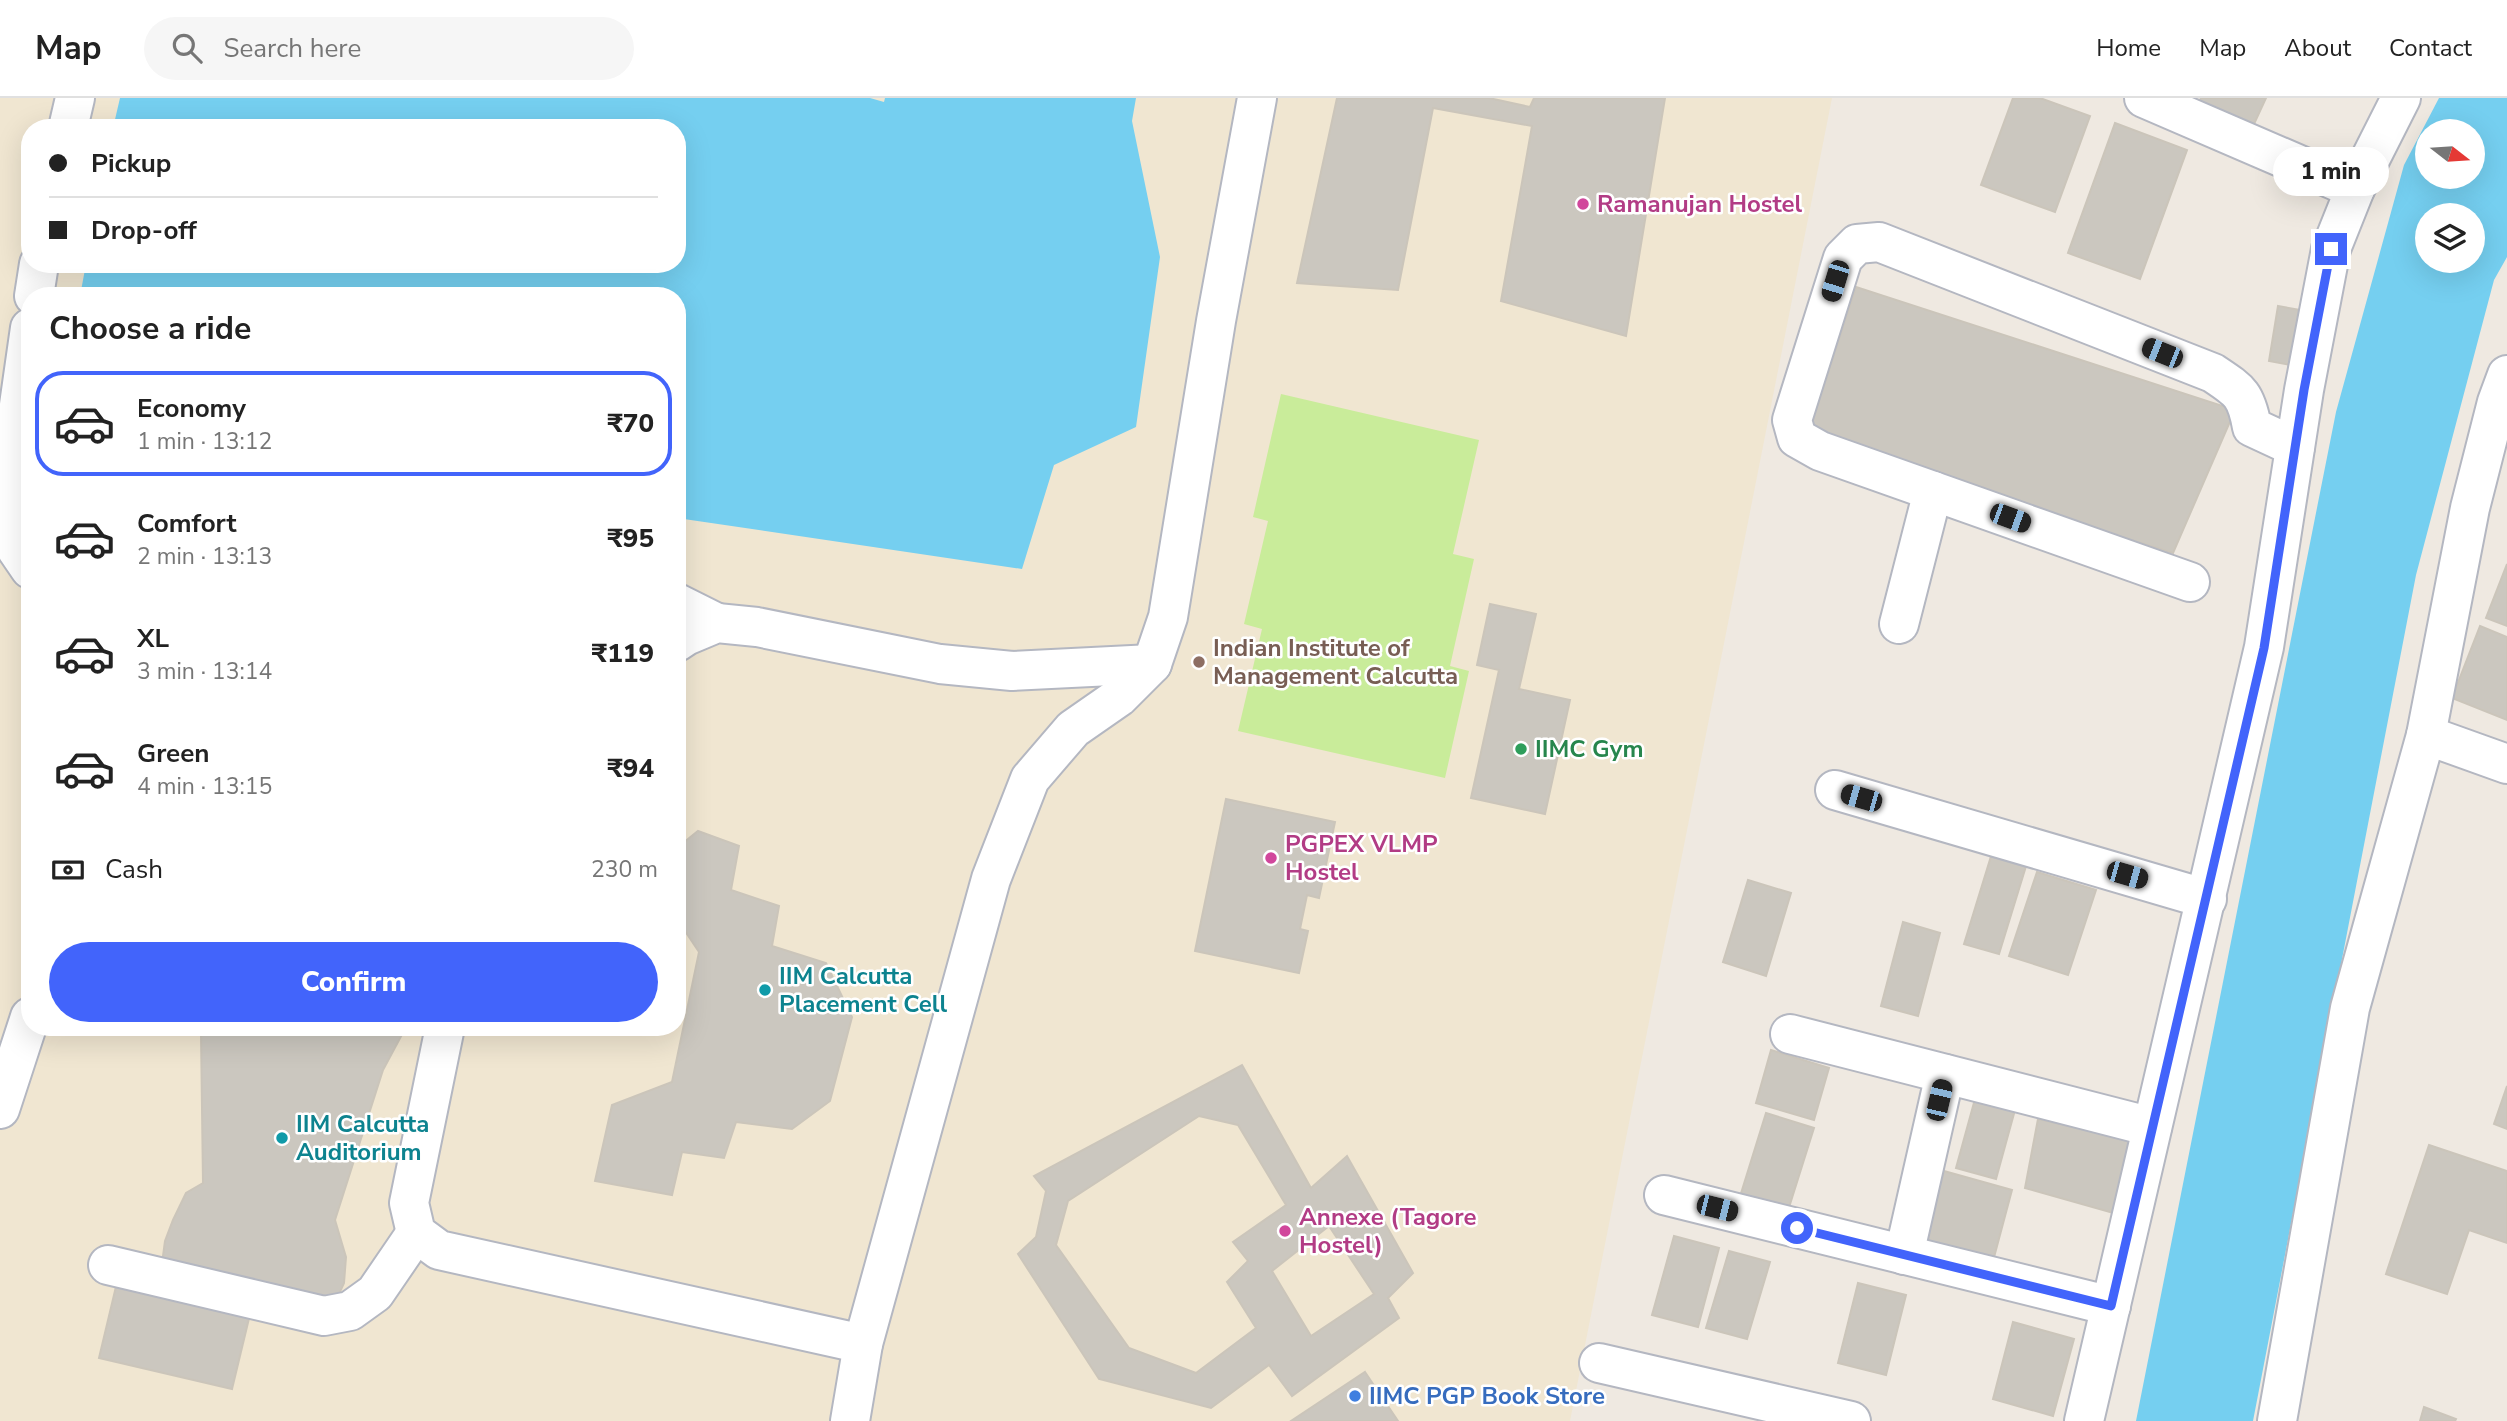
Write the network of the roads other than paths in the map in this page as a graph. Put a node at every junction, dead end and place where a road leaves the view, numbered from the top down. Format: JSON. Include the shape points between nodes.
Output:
{"nodes":[{"id":1,"x":75,"y":98,"type":"edge"},
{"id":2,"x":1257,"y":98,"type":"edge"},
{"id":3,"x":2144,"y":98,"type":"edge"},
{"id":4,"x":2401,"y":98,"type":"edge"},
{"id":5,"x":70,"y":119,"type":"edge"},
{"id":6,"x":2355,"y":189,"type":"junction"},
{"id":7,"x":2507,"y":374,"type":"edge"},
{"id":8,"x":21,"y":418,"type":"edge"},
{"id":9,"x":2295,"y":447,"type":"junction"},
{"id":10,"x":1933,"y":491,"type":"junction"},
{"id":11,"x":13,"y":498,"type":"edge"},
{"id":12,"x":21,"y":555,"type":"edge"},
{"id":13,"x":2190,"y":582,"type":"dead end"},
{"id":14,"x":686,"y":608,"type":"edge"},
{"id":15,"x":717,"y":623,"type":"junction"},
{"id":16,"x":1899,"y":624,"type":"dead end"},
{"id":17,"x":686,"y":636,"type":"edge"},
{"id":18,"x":1152,"y":664,"type":"junction"},
{"id":19,"x":2426,"y":735,"type":"junction"},
{"id":20,"x":2507,"y":764,"type":"edge"},
{"id":21,"x":1835,"y":790,"type":"dead end"},
{"id":22,"x":2207,"y":899,"type":"junction"},
{"id":23,"x":1790,"y":1034,"type":"dead end"},
{"id":24,"x":24,"y":1036,"type":"edge"},
{"id":25,"x":443,"y":1036,"type":"edge"},
{"id":26,"x":1945,"y":1074,"type":"junction"},
{"id":27,"x":0,"y":1109,"type":"edge"},
{"id":28,"x":2152,"y":1127,"type":"junction"},
{"id":29,"x":1664,"y":1195,"type":"dead end"},
{"id":30,"x":416,"y":1233,"type":"junction"},
{"id":31,"x":1904,"y":1255,"type":"junction"},
{"id":32,"x":108,"y":1265,"type":"dead end"},
{"id":33,"x":2111,"y":1306,"type":"junction"},
{"id":34,"x":863,"y":1344,"type":"junction"},
{"id":35,"x":1599,"y":1363,"type":"dead end"},
{"id":36,"x":850,"y":1421,"type":"edge"},
{"id":37,"x":1851,"y":1421,"type":"edge"},
{"id":38,"x":2084,"y":1421,"type":"edge"},
{"id":39,"x":2277,"y":1421,"type":"edge"}],
"edges":[{"from":1,"to":5,"type":"street"},
{"from":2,"to":18,"type":"street","via":[[1168,617]]},
{"from":3,"to":6,"type":"street"},
{"from":4,"to":6,"type":"street"},
{"from":6,"to":9,"type":"street","via":[[2331,249]]},
{"from":7,"to":19,"type":"street","via":[[2470,508]]},
{"from":8,"to":11,"type":"street"},
{"from":9,"to":10,"type":"street","via":[[2252,427],[2248,404],[2237,389],[2213,373],[1879,242],[1857,244],[1843,258],[1792,420],[1797,438],[1820,451]]},
{"from":9,"to":22,"type":"street","via":[[2264,648]]},
{"from":10,"to":13,"type":"street"},
{"from":10,"to":16,"type":"street"},
{"from":11,"to":12,"type":"street"},
{"from":14,"to":15,"type":"street"},
{"from":15,"to":17,"type":"street"},
{"from":15,"to":18,"type":"street","via":[[940,664],[1012,671]]},
{"from":18,"to":34,"type":"street","via":[[1119,697],[1073,729],[1030,779],[991,879]]},
{"from":19,"to":20,"type":"street"},
{"from":19,"to":39,"type":"street","via":[[2350,1008]]},
{"from":21,"to":22,"type":"street"},
{"from":22,"to":28,"type":"street"},
{"from":23,"to":26,"type":"street"},
{"from":24,"to":27,"type":"street"},
{"from":25,"to":30,"type":"street","via":[[409,1203]]},
{"from":26,"to":28,"type":"street"},
{"from":26,"to":31,"type":"street"},
{"from":28,"to":33,"type":"street"},
{"from":29,"to":31,"type":"street"},
{"from":30,"to":32,"type":"street","via":[[375,1293],[350,1311],[324,1316]]},
{"from":30,"to":34,"type":"street","via":[[439,1250]]},
{"from":31,"to":33,"type":"street"},
{"from":33,"to":38,"type":"street"},
{"from":34,"to":36,"type":"street"},
{"from":35,"to":37,"type":"street"}]}
